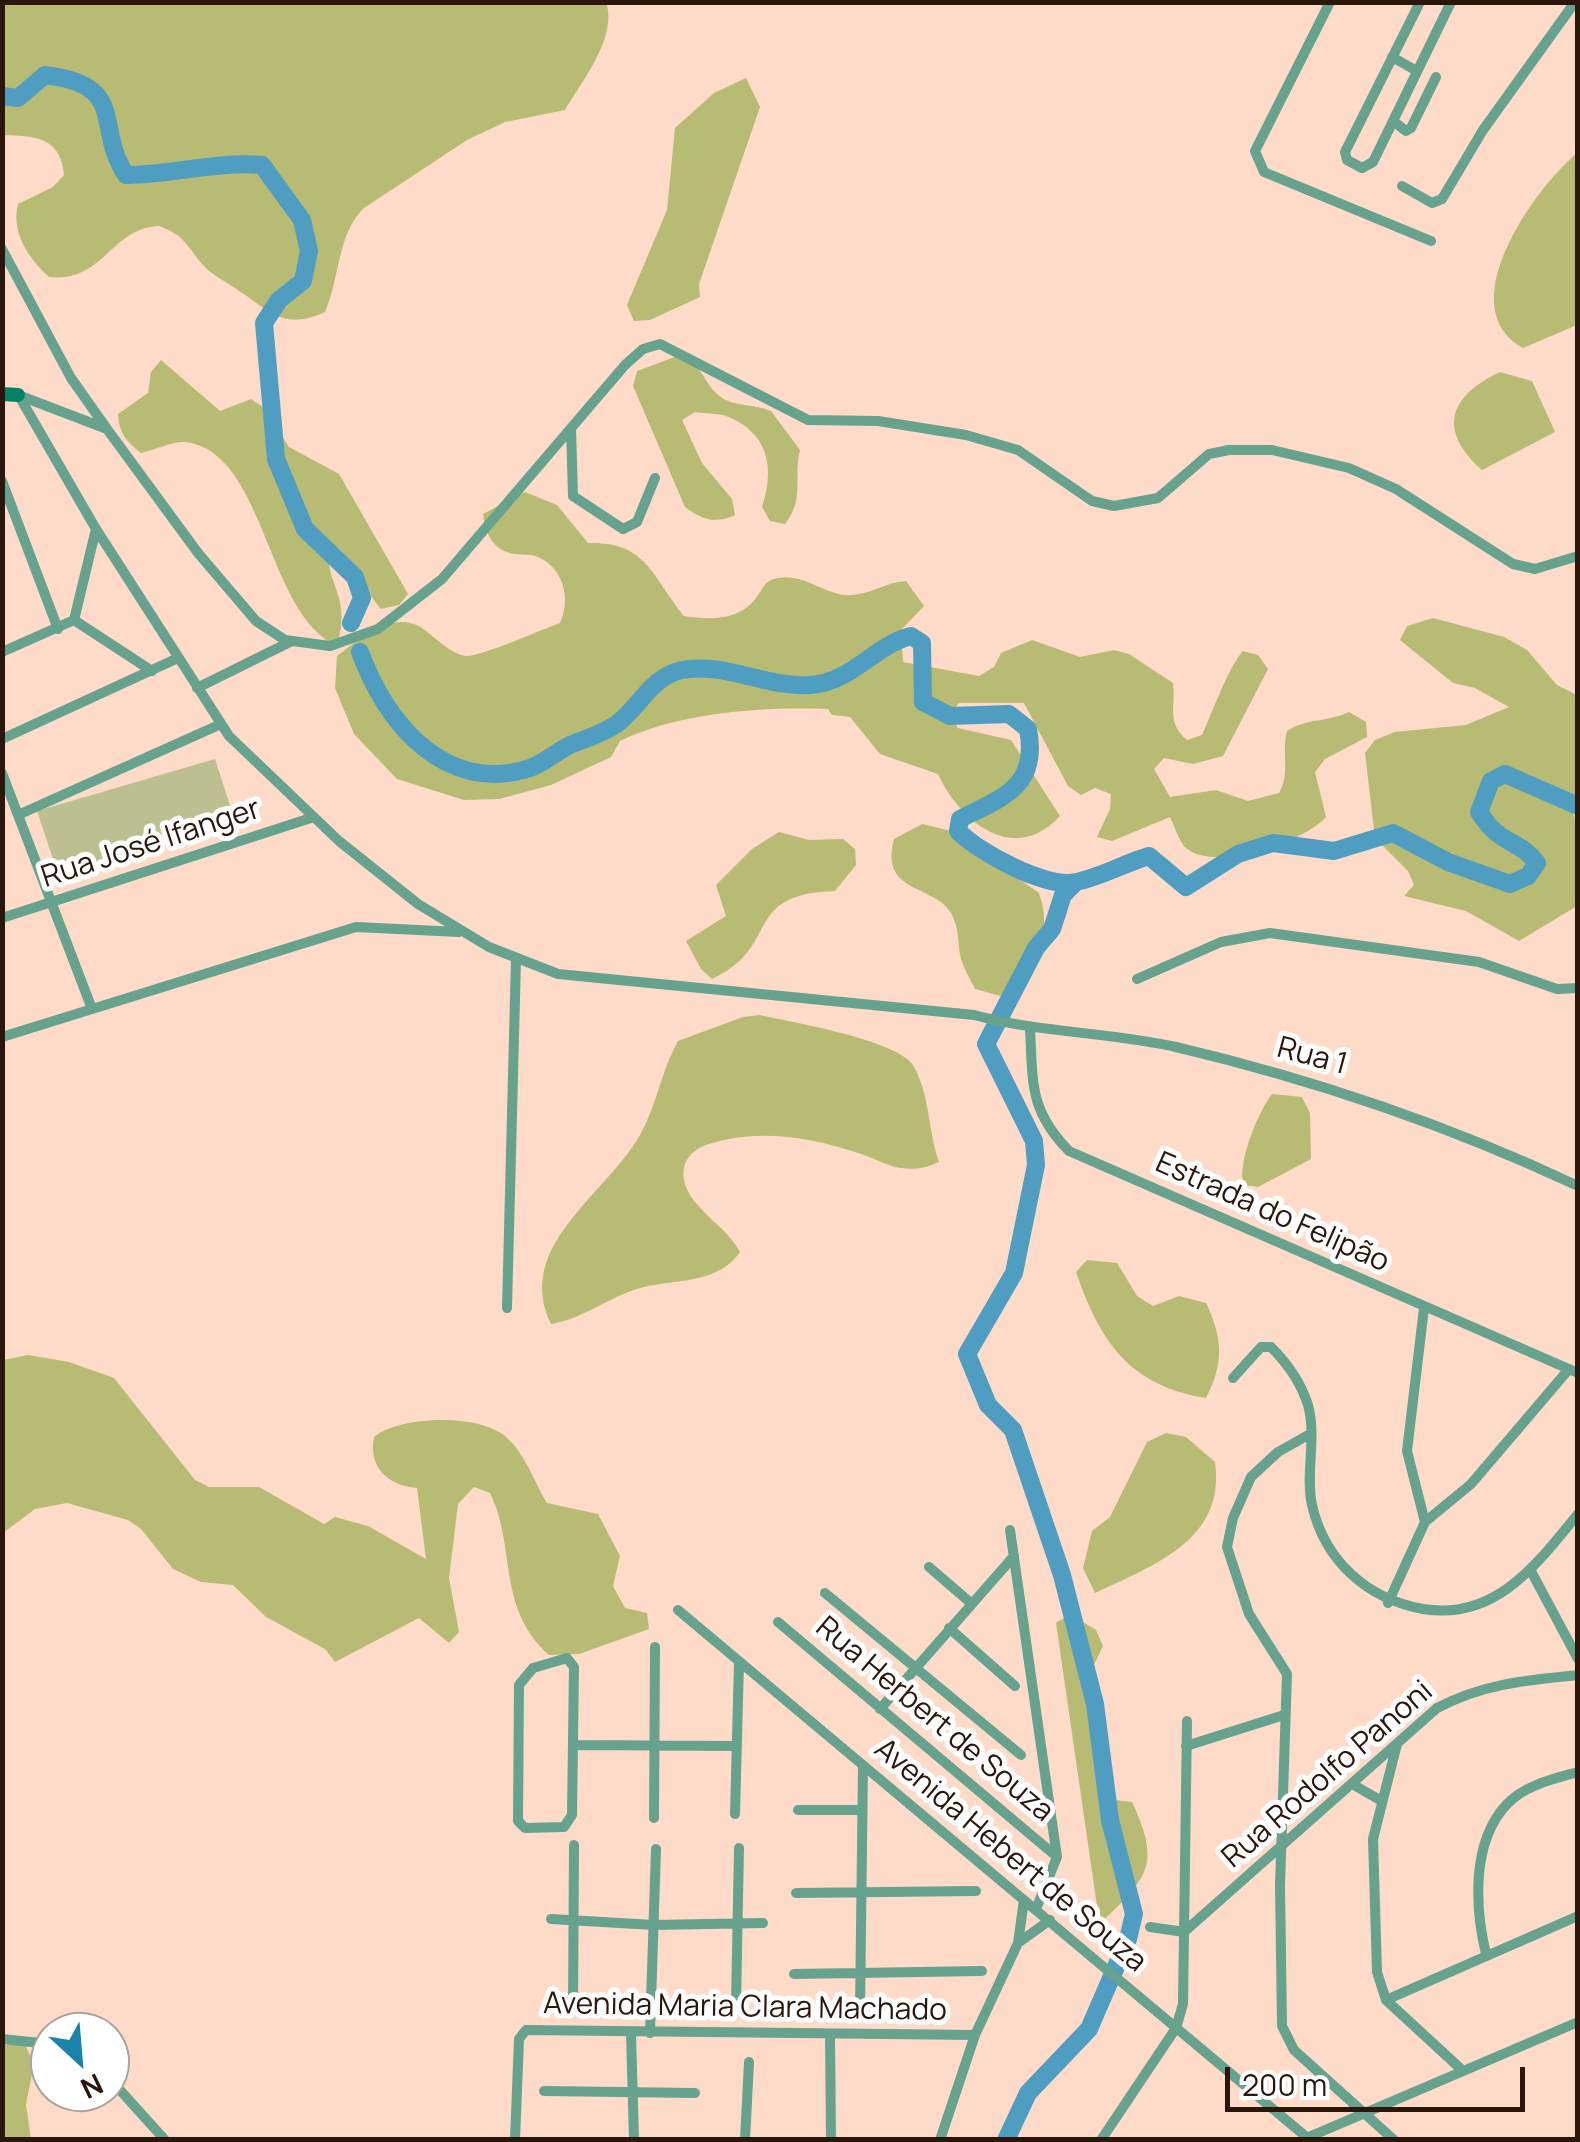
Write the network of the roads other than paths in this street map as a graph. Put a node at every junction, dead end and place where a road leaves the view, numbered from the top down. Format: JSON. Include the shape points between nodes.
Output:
{"nodes":[{"id":1,"x":1330,"y":2,"type":"edge"},
{"id":2,"x":1420,"y":2,"type":"edge"},
{"id":3,"x":1451,"y":2,"type":"edge"},
{"id":4,"x":1575,"y":2,"type":"edge"},
{"id":5,"x":1392,"y":57,"type":"junction"},
{"id":6,"x":1417,"y":70,"type":"junction"},
{"id":7,"x":1436,"y":77,"type":"dead end"},
{"id":8,"x":1393,"y":122,"type":"junction"},
{"id":9,"x":1402,"y":186,"type":"dead end"},
{"id":10,"x":1431,"y":242,"type":"dead end"},
{"id":11,"x":2,"y":249,"type":"edge"},
{"id":12,"x":10,"y":394,"type":"edge"},
{"id":13,"x":107,"y":429,"type":"junction"},
{"id":14,"x":572,"y":429,"type":"junction"},
{"id":15,"x":655,"y":478,"type":"dead end"},
{"id":16,"x":2,"y":481,"type":"edge"},
{"id":17,"x":96,"y":529,"type":"junction"},
{"id":18,"x":1578,"y":556,"type":"edge"},
{"id":19,"x":74,"y":620,"type":"junction"},
{"id":20,"x":58,"y":629,"type":"junction"},
{"id":21,"x":291,"y":642,"type":"junction"},
{"id":22,"x":2,"y":652,"type":"edge"},
{"id":23,"x":178,"y":658,"type":"junction"},
{"id":24,"x":152,"y":671,"type":"junction"},
{"id":25,"x":197,"y":688,"type":"junction"},
{"id":26,"x":221,"y":724,"type":"junction"},
{"id":27,"x":2,"y":738,"type":"edge"},
{"id":28,"x":2,"y":773,"type":"edge"},
{"id":29,"x":18,"y":815,"type":"junction"},
{"id":30,"x":314,"y":817,"type":"junction"},
{"id":31,"x":54,"y":902,"type":"junction"},
{"id":32,"x":2,"y":918,"type":"edge"},
{"id":33,"x":465,"y":933,"type":"junction"},
{"id":34,"x":516,"y":959,"type":"junction"},
{"id":35,"x":1137,"y":980,"type":"dead end"},
{"id":36,"x":1578,"y":988,"type":"edge"},
{"id":37,"x":92,"y":1008,"type":"junction"},
{"id":38,"x":1024,"y":1028,"type":"junction"},
{"id":39,"x":2,"y":1037,"type":"edge"},
{"id":40,"x":1578,"y":1186,"type":"edge"},
{"id":41,"x":508,"y":1308,"type":"dead end"},
{"id":42,"x":1424,"y":1308,"type":"junction"},
{"id":43,"x":1573,"y":1371,"type":"edge"},
{"id":44,"x":1233,"y":1378,"type":"dead end"},
{"id":45,"x":1310,"y":1434,"type":"junction"},
{"id":46,"x":1578,"y":1514,"type":"edge"},
{"id":47,"x":1425,"y":1522,"type":"junction"},
{"id":48,"x":1010,"y":1530,"type":"dead end"},
{"id":49,"x":1014,"y":1556,"type":"junction"},
{"id":50,"x":929,"y":1567,"type":"dead end"},
{"id":51,"x":1532,"y":1573,"type":"junction"},
{"id":52,"x":826,"y":1593,"type":"dead end"},
{"id":53,"x":1388,"y":1602,"type":"junction"},
{"id":54,"x":972,"y":1604,"type":"junction"},
{"id":55,"x":678,"y":1610,"type":"dead end"},
{"id":56,"x":778,"y":1622,"type":"dead end"},
{"id":57,"x":948,"y":1628,"type":"junction"},
{"id":58,"x":654,"y":1647,"type":"dead end"},
{"id":59,"x":1578,"y":1660,"type":"edge"},
{"id":60,"x":739,"y":1662,"type":"junction"},
{"id":61,"x":912,"y":1668,"type":"junction"},
{"id":62,"x":1578,"y":1675,"type":"edge"},
{"id":63,"x":1015,"y":1686,"type":"dead end"},
{"id":64,"x":880,"y":1709,"type":"junction"},
{"id":65,"x":1284,"y":1715,"type":"junction"},
{"id":66,"x":1187,"y":1721,"type":"dead end"},
{"id":67,"x":1398,"y":1740,"type":"junction"},
{"id":68,"x":574,"y":1745,"type":"junction"},
{"id":69,"x":656,"y":1745,"type":"junction"},
{"id":70,"x":737,"y":1746,"type":"junction"},
{"id":71,"x":1186,"y":1746,"type":"junction"},
{"id":72,"x":1022,"y":1755,"type":"dead end"},
{"id":73,"x":863,"y":1765,"type":"junction"},
{"id":74,"x":1578,"y":1772,"type":"edge"},
{"id":75,"x":1352,"y":1784,"type":"junction"},
{"id":76,"x":1380,"y":1800,"type":"junction"},
{"id":77,"x":798,"y":1810,"type":"dead end"},
{"id":78,"x":861,"y":1810,"type":"junction"},
{"id":79,"x":735,"y":1814,"type":"dead end"},
{"id":80,"x":654,"y":1818,"type":"dead end"},
{"id":81,"x":574,"y":1845,"type":"dead end"},
{"id":82,"x":738,"y":1848,"type":"dead end"},
{"id":83,"x":656,"y":1849,"type":"dead end"},
{"id":84,"x":1281,"y":1849,"type":"junction"},
{"id":85,"x":1057,"y":1857,"type":"junction"},
{"id":86,"x":865,"y":1890,"type":"junction"},
{"id":87,"x":976,"y":1891,"type":"dead end"},
{"id":88,"x":796,"y":1893,"type":"dead end"},
{"id":89,"x":1024,"y":1900,"type":"junction"},
{"id":90,"x":1036,"y":1908,"type":"junction"},
{"id":91,"x":1578,"y":1916,"type":"edge"},
{"id":92,"x":551,"y":1919,"type":"dead end"},
{"id":93,"x":572,"y":1920,"type":"junction"},
{"id":94,"x":1050,"y":1920,"type":"junction"},
{"id":95,"x":738,"y":1923,"type":"junction"},
{"id":96,"x":763,"y":1923,"type":"dead end"},
{"id":97,"x":654,"y":1925,"type":"junction"},
{"id":98,"x":1150,"y":1926,"type":"dead end"},
{"id":99,"x":1184,"y":1932,"type":"junction"},
{"id":100,"x":1018,"y":1943,"type":"junction"},
{"id":101,"x":1486,"y":1954,"type":"junction"},
{"id":102,"x":982,"y":1971,"type":"dead end"},
{"id":103,"x":862,"y":1972,"type":"junction"},
{"id":104,"x":794,"y":1974,"type":"dead end"},
{"id":105,"x":1386,"y":2000,"type":"junction"},
{"id":106,"x":736,"y":2004,"type":"dead end"},
{"id":107,"x":573,"y":2010,"type":"dead end"},
{"id":108,"x":860,"y":2010,"type":"dead end"},
{"id":109,"x":1578,"y":2022,"type":"edge"},
{"id":110,"x":1176,"y":2028,"type":"junction"},
{"id":111,"x":631,"y":2033,"type":"junction"},
{"id":112,"x":650,"y":2033,"type":"junction"},
{"id":113,"x":830,"y":2034,"type":"junction"},
{"id":114,"x":975,"y":2035,"type":"junction"},
{"id":115,"x":2,"y":2039,"type":"edge"},
{"id":116,"x":30,"y":2042,"type":"edge"},
{"id":117,"x":749,"y":2062,"type":"dead end"},
{"id":118,"x":1462,"y":2070,"type":"junction"},
{"id":119,"x":544,"y":2091,"type":"dead end"},
{"id":120,"x":633,"y":2092,"type":"junction"},
{"id":121,"x":695,"y":2093,"type":"dead end"},
{"id":122,"x":130,"y":2101,"type":"edge"},
{"id":123,"x":1364,"y":2114,"type":"junction"},
{"id":124,"x":1307,"y":2139,"type":"edge"},
{"id":125,"x":165,"y":2140,"type":"edge"},
{"id":126,"x":515,"y":2140,"type":"edge"},
{"id":127,"x":634,"y":2140,"type":"edge"},
{"id":128,"x":746,"y":2140,"type":"edge"},
{"id":129,"x":831,"y":2140,"type":"edge"},
{"id":130,"x":940,"y":2140,"type":"edge"},
{"id":131,"x":1101,"y":2140,"type":"edge"},
{"id":132,"x":1394,"y":2140,"type":"edge"}],
"edges":[{"from":1,"to":10,"type":"street","via":[[1254,158],[1264,172]]},
{"from":2,"to":5,"type":"street"},
{"from":3,"to":6,"type":"street"},
{"from":4,"to":9,"type":"street","via":[[1482,130],[1442,199],[1432,203]]},
{"from":5,"to":6,"type":"street"},
{"from":5,"to":8,"type":"street","via":[[1344,152],[1347,160],[1369,166]]},
{"from":6,"to":8,"type":"street"},
{"from":7,"to":8,"type":"street","via":[[1411,128]]},
{"from":11,"to":13,"type":"street","via":[[71,378]]},
{"from":12,"to":13,"type":"street"},
{"from":12,"to":17,"type":"street"},
{"from":13,"to":21,"type":"street","via":[[256,621]]},
{"from":14,"to":15,"type":"street","via":[[573,496],[623,529],[638,522]]},
{"from":14,"to":18,"type":"street","via":[[625,365],[651,346],[673,348],[808,420],[922,426],[1018,450],[1092,500],[1114,506],[1158,498],[1209,454],[1272,450],[1349,468],[1396,488],[1514,564],[1535,569]]},
{"from":14,"to":21,"type":"street","via":[[442,579],[404,610],[348,643]]},
{"from":16,"to":20,"type":"street"},
{"from":17,"to":19,"type":"street"},
{"from":17,"to":23,"type":"street"},
{"from":19,"to":20,"type":"street"},
{"from":19,"to":24,"type":"street"},
{"from":20,"to":22,"type":"street"},
{"from":21,"to":25,"type":"street"},
{"from":23,"to":24,"type":"street"},
{"from":23,"to":25,"type":"street"},
{"from":24,"to":27,"type":"street"},
{"from":25,"to":26,"type":"street"},
{"from":26,"to":29,"type":"street"},
{"from":26,"to":30,"type":"street"},
{"from":28,"to":29,"type":"street"},
{"from":29,"to":31,"type":"street"},
{"from":30,"to":31,"type":"street","name":"Rua José Ifanger"},
{"from":30,"to":33,"type":"street","via":[[378,874]]},
{"from":31,"to":32,"type":"street","name":"Rua José Ifanger"},
{"from":31,"to":37,"type":"street"},
{"from":33,"to":34,"type":"street"},
{"from":33,"to":37,"type":"street","via":[[356,927]]},
{"from":34,"to":38,"type":"street","via":[[558,974],[974,1015]]},
{"from":34,"to":41,"type":"street"},
{"from":35,"to":36,"type":"street","via":[[1222,942],[1270,933],[1479,962],[1557,988]]},
{"from":37,"to":39,"type":"street"},
{"from":38,"to":40,"type":"street","name":"Rua 1","via":[[1176,1047],[1349,1092]]},
{"from":38,"to":42,"type":"street","name":"Estrada do Felipão","via":[[1046,1127],[1069,1151]]},
{"from":42,"to":43,"type":"street","name":"Estrada do Felipão"},
{"from":42,"to":47,"type":"street","via":[[1407,1451]]},
{"from":43,"to":47,"type":"street","via":[[1471,1484]]},
{"from":44,"to":45,"type":"street","via":[[1261,1347],[1271,1347],[1296,1378],[1309,1408]]},
{"from":45,"to":53,"type":"street","via":[[1312,1504],[1320,1526],[1338,1560]]},
{"from":45,"to":65,"type":"street","via":[[1252,1477],[1232,1518],[1227,1547],[1249,1614],[1287,1674]]},
{"from":46,"to":51,"type":"street"},
{"from":47,"to":53,"type":"street"},
{"from":48,"to":49,"type":"street"},
{"from":49,"to":54,"type":"street"},
{"from":49,"to":85,"type":"street"},
{"from":50,"to":54,"type":"street"},
{"from":51,"to":53,"type":"street","via":[[1465,1608]]},
{"from":51,"to":59,"type":"street"},
{"from":52,"to":61,"type":"street"},
{"from":54,"to":57,"type":"street"},
{"from":55,"to":60,"type":"street","name":"Avenida Hebert de Souza"},
{"from":56,"to":64,"type":"street","name":"Rua Herbert de Souza"},
{"from":57,"to":61,"type":"street"},
{"from":57,"to":63,"type":"street"},
{"from":58,"to":69,"type":"street"},
{"from":60,"to":70,"type":"street"},
{"from":60,"to":73,"type":"street","name":"Avenida Hebert de Souza"},
{"from":61,"to":64,"type":"street"},
{"from":61,"to":72,"type":"street"},
{"from":62,"to":67,"type":"street","name":"Rua Rodolfo Panoni","via":[[1468,1692]]},
{"from":64,"to":85,"type":"street","name":"Rua Herbert de Souza"},
{"from":65,"to":71,"type":"street"},
{"from":65,"to":84,"type":"street"},
{"from":66,"to":71,"type":"street"},
{"from":67,"to":75,"type":"street","name":"Rua Rodolfo Panoni"},
{"from":67,"to":76,"type":"street"},
{"from":68,"to":68,"type":"street","via":[[574,1667],[566,1658],[533,1668],[519,1685],[520,1826],[568,1824]]},
{"from":68,"to":69,"type":"street"},
{"from":69,"to":70,"type":"street"},
{"from":69,"to":80,"type":"street"},
{"from":70,"to":79,"type":"street"},
{"from":71,"to":99,"type":"street"},
{"from":73,"to":78,"type":"street"},
{"from":73,"to":89,"type":"street","name":"Avenida Hebert de Souza"},
{"from":74,"to":101,"type":"street","via":[[1535,1784],[1508,1803],[1492,1826],[1477,1902]]},
{"from":75,"to":76,"type":"street"},
{"from":75,"to":84,"type":"street","name":"Rua Rodolfo Panoni"},
{"from":76,"to":105,"type":"street","via":[[1373,1839],[1374,1937]]},
{"from":77,"to":78,"type":"street"},
{"from":78,"to":86,"type":"street"},
{"from":81,"to":93,"type":"street"},
{"from":82,"to":95,"type":"street"},
{"from":83,"to":97,"type":"street"},
{"from":84,"to":99,"type":"street","name":"Rua Rodolfo Panoni"},
{"from":84,"to":123,"type":"street","via":[[1282,2026],[1294,2050]]},
{"from":85,"to":90,"type":"street"},
{"from":86,"to":87,"type":"street"},
{"from":86,"to":88,"type":"street"},
{"from":86,"to":103,"type":"street"},
{"from":89,"to":90,"type":"street","name":"Avenida Hebert de Souza"},
{"from":89,"to":100,"type":"street"},
{"from":90,"to":94,"type":"street","name":"Avenida Hebert de Souza"},
{"from":91,"to":101,"type":"street"},
{"from":92,"to":93,"type":"street"},
{"from":93,"to":97,"type":"street"},
{"from":93,"to":107,"type":"street"},
{"from":94,"to":100,"type":"street"},
{"from":94,"to":110,"type":"street","name":"Avenida Hebert de Souza"},
{"from":95,"to":96,"type":"street"},
{"from":95,"to":97,"type":"street"},
{"from":95,"to":106,"type":"street"},
{"from":97,"to":112,"type":"street"},
{"from":98,"to":99,"type":"street"},
{"from":99,"to":110,"type":"street"},
{"from":100,"to":114,"type":"street"},
{"from":101,"to":105,"type":"street"},
{"from":102,"to":103,"type":"street"},
{"from":103,"to":104,"type":"street"},
{"from":103,"to":108,"type":"street"},
{"from":105,"to":118,"type":"street"},
{"from":109,"to":118,"type":"street"},
{"from":110,"to":124,"type":"street","name":"Avenida Hebert de Souza"},
{"from":110,"to":131,"type":"street"},
{"from":111,"to":112,"type":"street","name":"Avenida Maria Clara Machado"},
{"from":111,"to":120,"type":"street"},
{"from":111,"to":126,"type":"street","name":"Avenida Maria Clara Machado","via":[[526,2030],[519,2039]]},
{"from":112,"to":113,"type":"street","name":"Avenida Maria Clara Machado"},
{"from":113,"to":114,"type":"street","name":"Avenida Maria Clara Machado"},
{"from":113,"to":129,"type":"street"},
{"from":114,"to":130,"type":"street"},
{"from":115,"to":116,"type":"street"},
{"from":117,"to":128,"type":"street"},
{"from":118,"to":123,"type":"street"},
{"from":119,"to":120,"type":"street"},
{"from":120,"to":121,"type":"street"},
{"from":120,"to":127,"type":"street"},
{"from":122,"to":125,"type":"street"},
{"from":123,"to":124,"type":"street"},
{"from":123,"to":132,"type":"street"}]}
